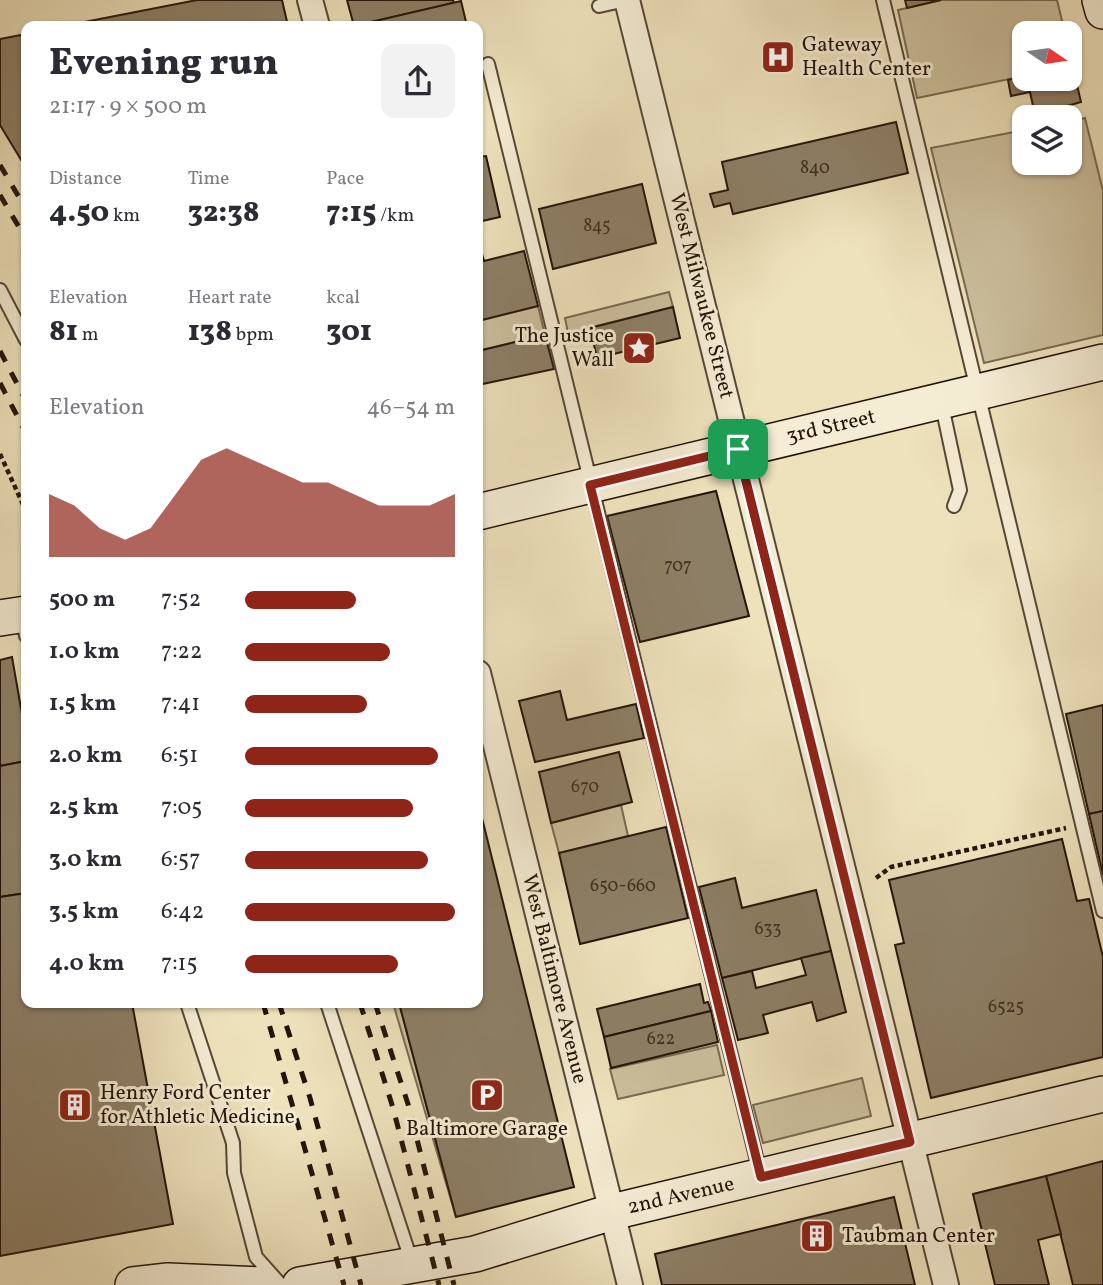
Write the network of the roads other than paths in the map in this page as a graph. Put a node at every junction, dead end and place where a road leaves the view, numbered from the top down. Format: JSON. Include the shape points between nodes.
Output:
{"nodes":[{"id":1,"x":310,"y":0,"type":"edge"},
{"id":2,"x":627,"y":0,"type":"edge"},
{"id":3,"x":883,"y":0,"type":"edge"},
{"id":4,"x":1100,"y":0,"type":"edge"},
{"id":5,"x":599,"y":6,"type":"dead end"},
{"id":6,"x":1103,"y":11,"type":"edge"},
{"id":7,"x":316,"y":21,"type":"edge"},
{"id":8,"x":488,"y":64,"type":"dead end"},
{"id":9,"x":0,"y":290,"type":"edge"},
{"id":10,"x":21,"y":330,"type":"edge"},
{"id":11,"x":1103,"y":362,"type":"edge"},
{"id":12,"x":979,"y":391,"type":"junction"},
{"id":13,"x":941,"y":401,"type":"junction"},
{"id":14,"x":738,"y":449,"type":"junction"},
{"id":15,"x":590,"y":485,"type":"junction"},
{"id":16,"x":954,"y":506,"type":"dead end"},
{"id":17,"x":483,"y":511,"type":"edge"},
{"id":18,"x":483,"y":693,"type":"edge"},
{"id":19,"x":1103,"y":911,"type":"edge"},
{"id":20,"x":189,"y":1008,"type":"edge"},
{"id":21,"x":329,"y":1008,"type":"edge"},
{"id":22,"x":1103,"y":1094,"type":"edge"},
{"id":23,"x":910,"y":1142,"type":"junction"},
{"id":24,"x":761,"y":1177,"type":"junction"},
{"id":25,"x":612,"y":1212,"type":"junction"},
{"id":26,"x":412,"y":1267,"type":"junction"},
{"id":27,"x":133,"y":1285,"type":"edge"},
{"id":28,"x":263,"y":1285,"type":"edge"},
{"id":29,"x":281,"y":1285,"type":"edge"},
{"id":30,"x":299,"y":1285,"type":"edge"},
{"id":31,"x":630,"y":1285,"type":"edge"},
{"id":32,"x":946,"y":1285,"type":"edge"}],
"edges":[{"from":1,"to":7,"type":"street"},
{"from":2,"to":5,"type":"lane"},
{"from":2,"to":14,"type":"street","name":"West Milwaukee Street"},
{"from":3,"to":12,"type":"lane"},
{"from":4,"to":6,"type":"street"},
{"from":8,"to":15,"type":"lane"},
{"from":9,"to":10,"type":"lane"},
{"from":11,"to":12,"type":"street","name":"3rd Street"},
{"from":12,"to":13,"type":"street","name":"3rd Street"},
{"from":12,"to":19,"type":"lane"},
{"from":13,"to":14,"type":"street","name":"3rd Street"},
{"from":13,"to":16,"type":"lane","via":[[960,489]]},
{"from":14,"to":15,"type":"street","name":"3rd Street"},
{"from":14,"to":23,"type":"street","name":"West Milwaukee Street"},
{"from":15,"to":17,"type":"street","name":"3rd Street"},
{"from":15,"to":24,"type":"lane"},
{"from":18,"to":25,"type":"street","name":"West Baltimore Avenue"},
{"from":20,"to":29,"type":"lane","via":[[233,1143],[234,1173],[256,1257]]},
{"from":21,"to":26,"type":"lane"},
{"from":22,"to":23,"type":"street","name":"2nd Avenue"},
{"from":23,"to":24,"type":"street","name":"2nd Avenue"},
{"from":23,"to":32,"type":"street","name":"West Milwaukee Street"},
{"from":24,"to":25,"type":"street","name":"2nd Avenue"},
{"from":25,"to":26,"type":"street","name":"2nd Avenue","via":[[475,1254]]},
{"from":25,"to":31,"type":"street","name":"West Baltimore Avenue"},
{"from":26,"to":30,"type":"street","name":"2nd Avenue"},
{"from":27,"to":28,"type":"street","via":[[168,1281]]}]}
